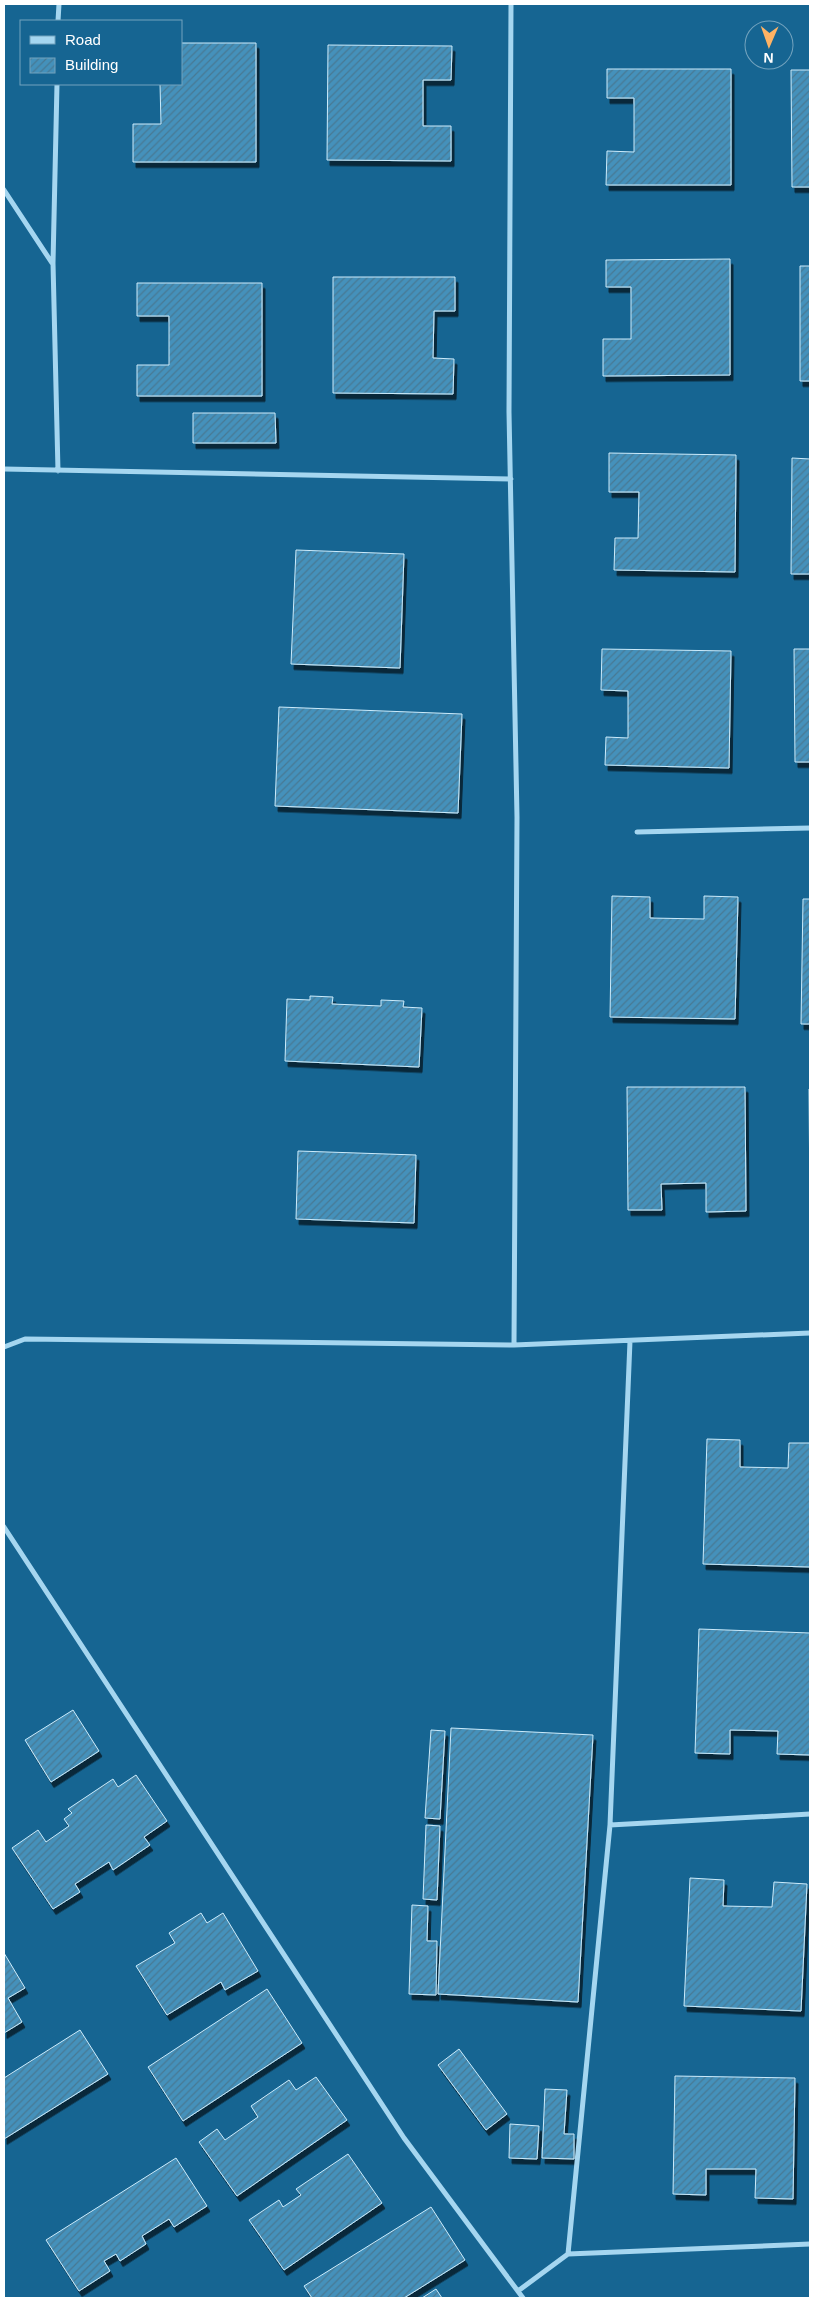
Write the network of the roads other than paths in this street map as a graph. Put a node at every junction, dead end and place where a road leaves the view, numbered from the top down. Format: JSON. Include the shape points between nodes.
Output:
{"nodes":[{"id":1,"x":59,"y":4,"type":"edge"},
{"id":2,"x":511,"y":4,"type":"edge"},
{"id":3,"x":58,"y":20,"type":"edge"},
{"id":4,"x":57,"y":85,"type":"edge"},
{"id":5,"x":4,"y":190,"type":"edge"},
{"id":6,"x":53,"y":263,"type":"junction"},
{"id":7,"x":4,"y":469,"type":"edge"},
{"id":8,"x":58,"y":471,"type":"junction"},
{"id":9,"x":511,"y":479,"type":"junction"},
{"id":10,"x":810,"y":828,"type":"edge"},
{"id":11,"x":637,"y":832,"type":"dead end"},
{"id":12,"x":810,"y":1333,"type":"edge"},
{"id":13,"x":630,"y":1341,"type":"junction"},
{"id":14,"x":514,"y":1345,"type":"junction"},
{"id":15,"x":4,"y":1347,"type":"edge"},
{"id":16,"x":4,"y":1527,"type":"edge"},
{"id":17,"x":810,"y":1814,"type":"edge"},
{"id":18,"x":610,"y":1825,"type":"junction"},
{"id":19,"x":810,"y":2244,"type":"edge"},
{"id":20,"x":568,"y":2254,"type":"junction"},
{"id":21,"x":518,"y":2291,"type":"junction"},
{"id":22,"x":523,"y":2298,"type":"edge"}],
"edges":[{"from":1,"to":3,"type":"street"},
{"from":2,"to":9,"type":"street"},
{"from":4,"to":6,"type":"street"},
{"from":5,"to":6,"type":"street"},
{"from":6,"to":8,"type":"street"},
{"from":7,"to":8,"type":"street"},
{"from":8,"to":9,"type":"street"},
{"from":9,"to":14,"type":"street","via":[[517,817]]},
{"from":10,"to":11,"type":"street"},
{"from":12,"to":13,"type":"street"},
{"from":13,"to":14,"type":"street"},
{"from":13,"to":18,"type":"street"},
{"from":14,"to":15,"type":"street","via":[[25,1339]]},
{"from":16,"to":21,"type":"street","via":[[404,2138]]},
{"from":17,"to":18,"type":"street"},
{"from":18,"to":20,"type":"street"},
{"from":19,"to":20,"type":"street"},
{"from":20,"to":21,"type":"street"},
{"from":21,"to":22,"type":"street"}]}
